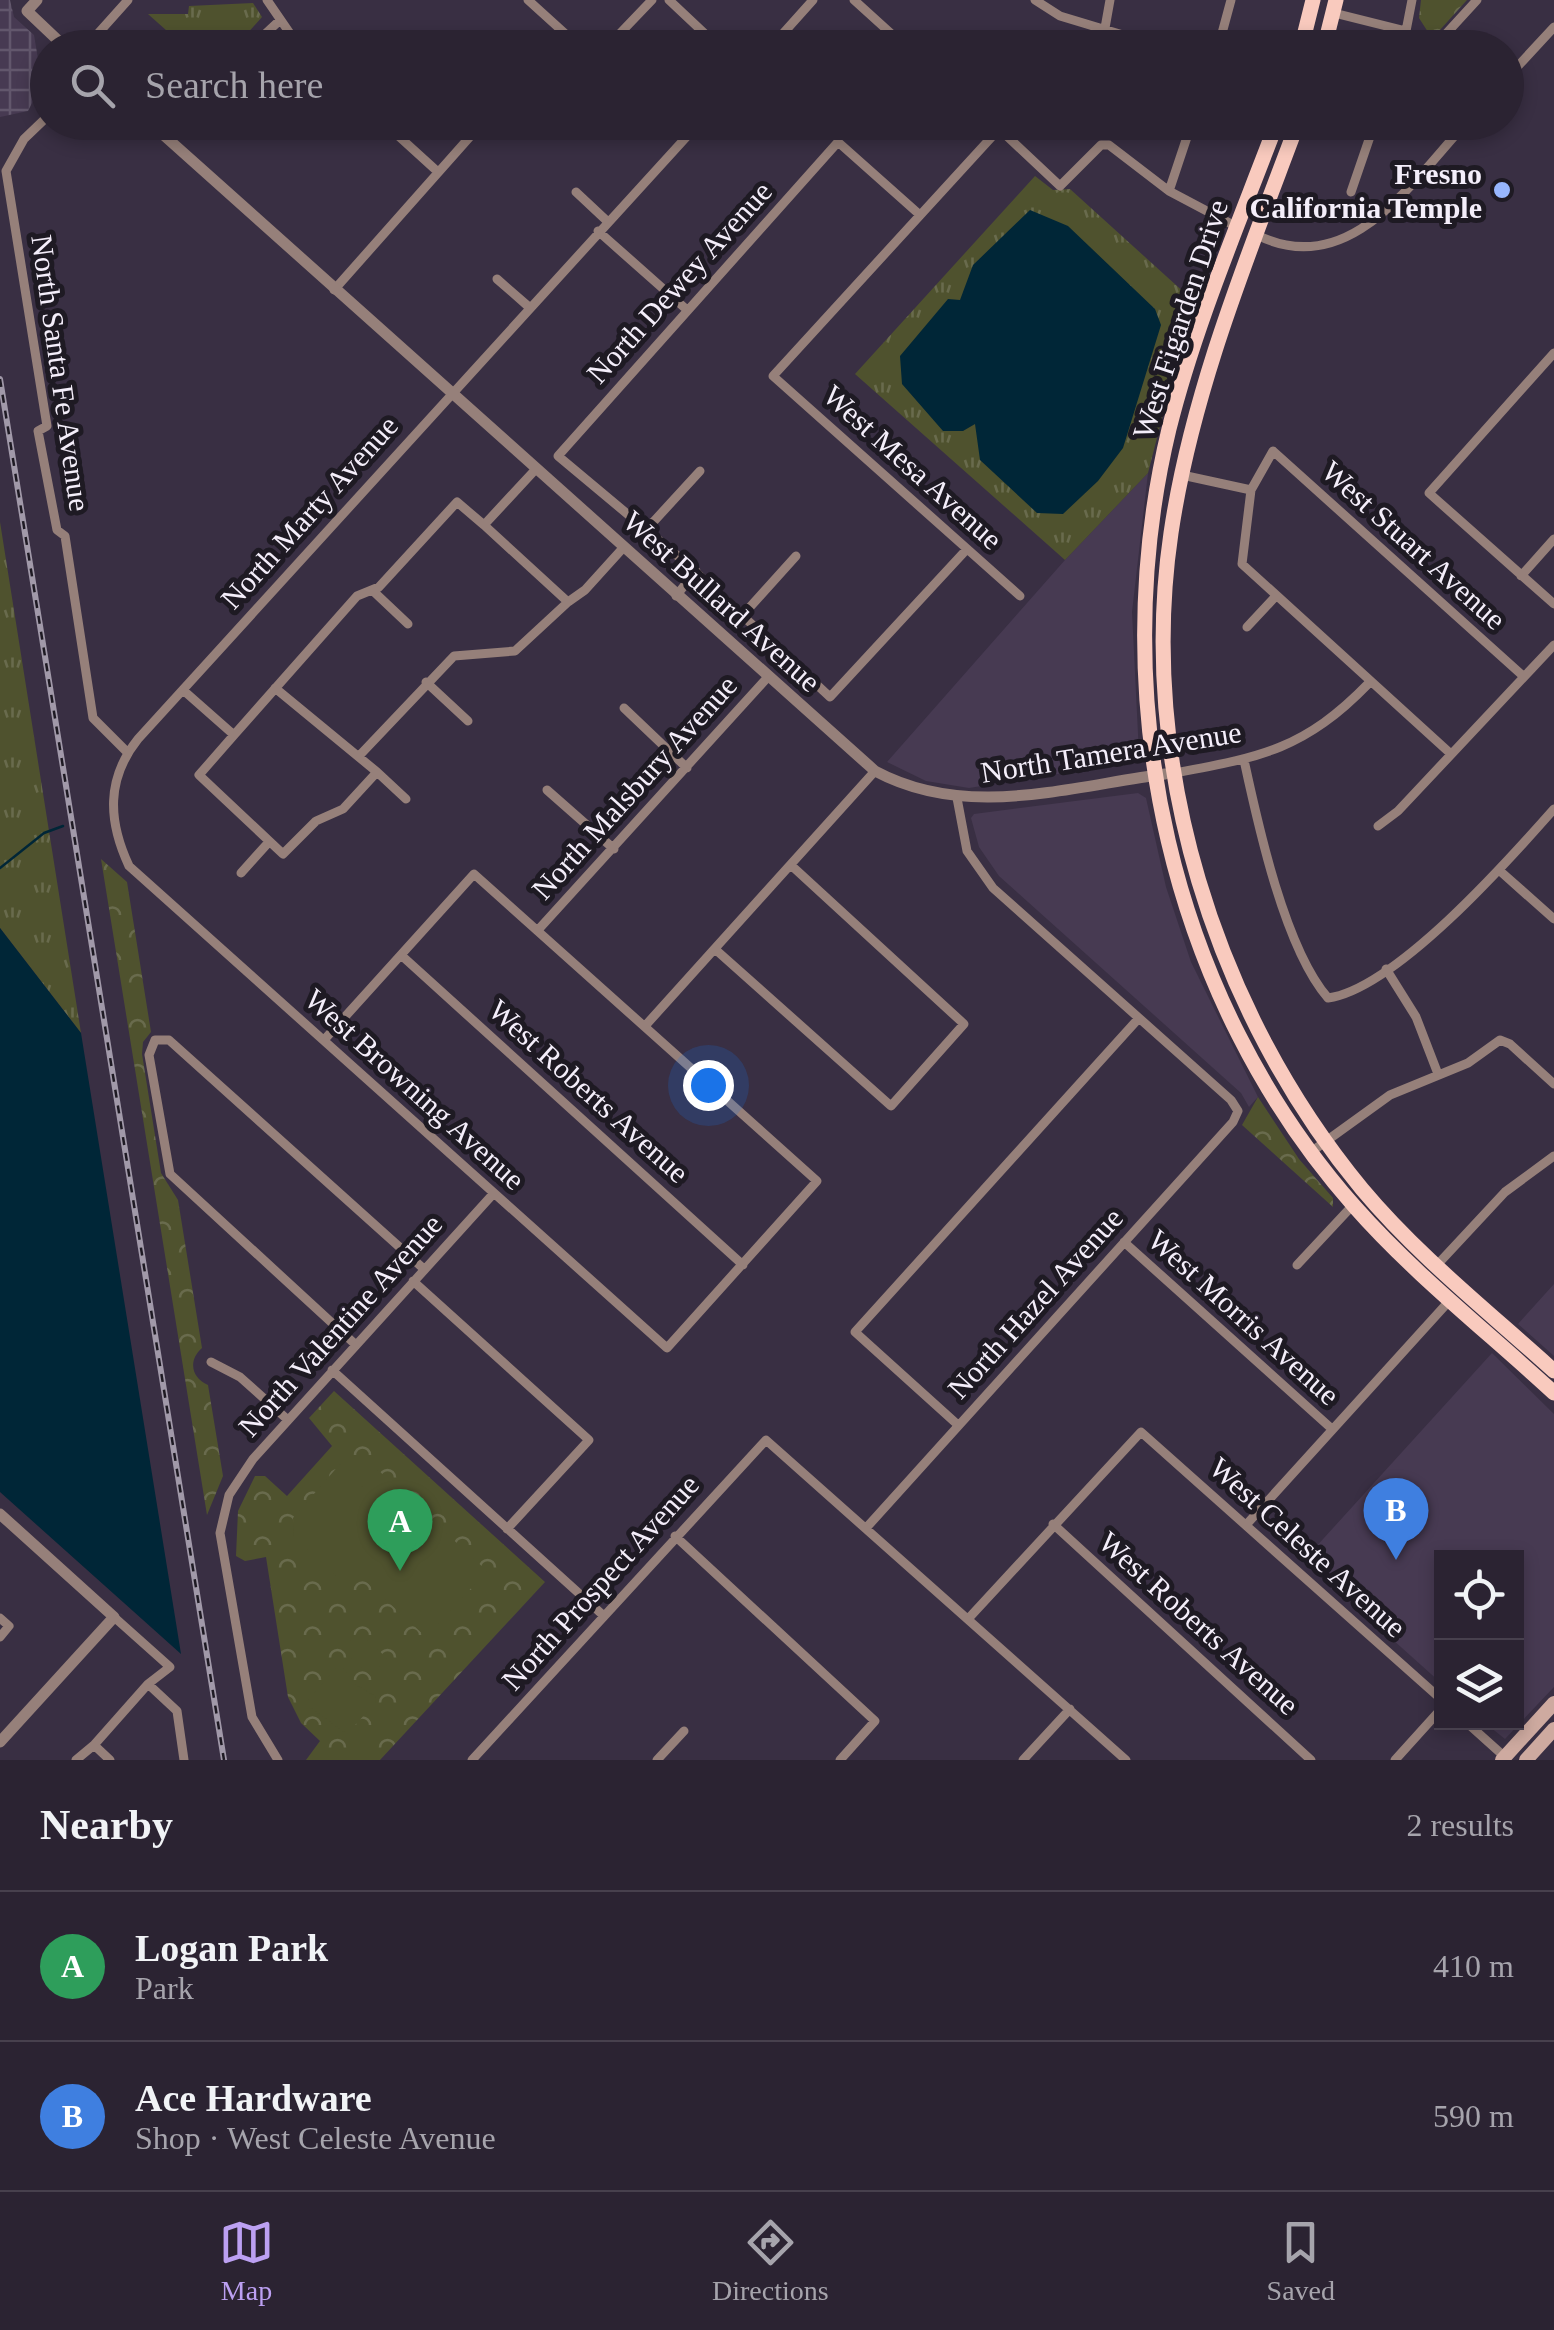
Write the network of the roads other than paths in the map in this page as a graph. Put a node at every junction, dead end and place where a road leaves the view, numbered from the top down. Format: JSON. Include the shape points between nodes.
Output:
{"nodes":[{"id":1,"x":37,"y":0,"type":"edge"},
{"id":2,"x":128,"y":0,"type":"edge"},
{"id":3,"x":267,"y":0,"type":"edge"},
{"id":4,"x":528,"y":0,"type":"edge"},
{"id":5,"x":652,"y":0,"type":"edge"},
{"id":6,"x":669,"y":0,"type":"edge"},
{"id":7,"x":813,"y":0,"type":"edge"},
{"id":8,"x":854,"y":0,"type":"edge"},
{"id":9,"x":1035,"y":0,"type":"edge"},
{"id":10,"x":1110,"y":0,"type":"edge"},
{"id":11,"x":1231,"y":0,"type":"edge"},
{"id":12,"x":1313,"y":0,"type":"edge"},
{"id":13,"x":1412,"y":0,"type":"edge"},
{"id":14,"x":1477,"y":0,"type":"edge"},
{"id":15,"x":1335,"y":6,"type":"edge"},
{"id":16,"x":278,"y":22,"type":"junction"},
{"id":17,"x":1554,"y":27,"type":"edge"},
{"id":18,"x":1105,"y":28,"type":"junction"},
{"id":19,"x":47,"y":30,"type":"edge"},
{"id":20,"x":102,"y":30,"type":"edge"},
{"id":21,"x":269,"y":30,"type":"edge"},
{"id":22,"x":285,"y":30,"type":"edge"},
{"id":23,"x":561,"y":30,"type":"edge"},
{"id":24,"x":623,"y":30,"type":"edge"},
{"id":25,"x":701,"y":30,"type":"edge"},
{"id":26,"x":786,"y":30,"type":"edge"},
{"id":27,"x":888,"y":30,"type":"edge"},
{"id":28,"x":1111,"y":30,"type":"edge"},
{"id":29,"x":1223,"y":30,"type":"edge"},
{"id":30,"x":1306,"y":30,"type":"edge"},
{"id":31,"x":1403,"y":30,"type":"edge"},
{"id":32,"x":1406,"y":30,"type":"edge"},
{"id":33,"x":1448,"y":30,"type":"edge"},
{"id":34,"x":1524,"y":60,"type":"edge"},
{"id":35,"x":30,"y":133,"type":"edge"},
{"id":36,"x":167,"y":140,"type":"edge"},
{"id":37,"x":403,"y":140,"type":"edge"},
{"id":38,"x":467,"y":140,"type":"edge"},
{"id":39,"x":683,"y":140,"type":"edge"},
{"id":40,"x":983,"y":140,"type":"edge"},
{"id":41,"x":1010,"y":140,"type":"edge"},
{"id":42,"x":1186,"y":140,"type":"edge"},
{"id":43,"x":1270,"y":140,"type":"edge"},
{"id":44,"x":1291,"y":140,"type":"edge"},
{"id":45,"x":1368,"y":140,"type":"edge"},
{"id":46,"x":1450,"y":140,"type":"edge"},
{"id":47,"x":438,"y":172,"type":"junction"},
{"id":48,"x":1168,"y":191,"type":"junction"},
{"id":49,"x":576,"y":192,"type":"dead end"},
{"id":50,"x":1350,"y":192,"type":"dead end"},
{"id":51,"x":1250,"y":195,"type":"junction"},
{"id":52,"x":920,"y":216,"type":"junction"},
{"id":53,"x":607,"y":221,"type":"junction"},
{"id":54,"x":1239,"y":228,"type":"junction"},
{"id":55,"x":598,"y":231,"type":"junction"},
{"id":56,"x":1257,"y":235,"type":"junction"},
{"id":57,"x":1242,"y":272,"type":"junction"},
{"id":58,"x":497,"y":279,"type":"dead end"},
{"id":59,"x":334,"y":290,"type":"junction"},
{"id":60,"x":529,"y":307,"type":"junction"},
{"id":61,"x":686,"y":308,"type":"junction"},
{"id":62,"x":1554,"y":354,"type":"edge"},
{"id":63,"x":450,"y":394,"type":"junction"},
{"id":64,"x":558,"y":456,"type":"joint"},
{"id":65,"x":536,"y":470,"type":"junction"},
{"id":66,"x":700,"y":471,"type":"dead end"},
{"id":67,"x":1182,"y":475,"type":"junction"},
{"id":68,"x":1251,"y":490,"type":"junction"},
{"id":69,"x":484,"y":524,"type":"junction"},
{"id":70,"x":645,"y":531,"type":"junction"},
{"id":71,"x":1554,"y":540,"type":"edge"},
{"id":72,"x":623,"y":548,"type":"junction"},
{"id":73,"x":966,"y":548,"type":"junction"},
{"id":74,"x":796,"y":556,"type":"dead end"},
{"id":75,"x":696,"y":571,"type":"junction"},
{"id":76,"x":1521,"y":576,"type":"junction"},
{"id":77,"x":372,"y":590,"type":"junction"},
{"id":78,"x":676,"y":596,"type":"junction"},
{"id":79,"x":1020,"y":596,"type":"dead end"},
{"id":80,"x":1275,"y":597,"type":"junction"},
{"id":81,"x":568,"y":602,"type":"junction"},
{"id":82,"x":1554,"y":604,"type":"edge"},
{"id":83,"x":741,"y":617,"type":"junction"},
{"id":84,"x":408,"y":624,"type":"dead end"},
{"id":85,"x":1247,"y":627,"type":"dead end"},
{"id":86,"x":1554,"y":645,"type":"edge"},
{"id":87,"x":1522,"y":675,"type":"junction"},
{"id":88,"x":768,"y":678,"type":"junction"},
{"id":89,"x":426,"y":682,"type":"junction"},
{"id":90,"x":1369,"y":683,"type":"junction"},
{"id":91,"x":275,"y":688,"type":"junction"},
{"id":92,"x":182,"y":690,"type":"junction"},
{"id":93,"x":624,"y":708,"type":"dead end"},
{"id":94,"x":468,"y":721,"type":"dead end"},
{"id":95,"x":234,"y":734,"type":"junction"},
{"id":96,"x":128,"y":752,"type":"junction"},
{"id":97,"x":1451,"y":754,"type":"junction"},
{"id":98,"x":358,"y":756,"type":"junction"},
{"id":99,"x":1244,"y":760,"type":"junction"},
{"id":100,"x":687,"y":768,"type":"junction"},
{"id":101,"x":875,"y":771,"type":"junction"},
{"id":102,"x":377,"y":772,"type":"junction"},
{"id":103,"x":1174,"y":773,"type":"junction"},
{"id":104,"x":1154,"y":776,"type":"junction"},
{"id":105,"x":548,"y":790,"type":"dead end"},
{"id":106,"x":406,"y":798,"type":"dead end"},
{"id":107,"x":957,"y":798,"type":"junction"},
{"id":108,"x":1554,"y":809,"type":"edge"},
{"id":109,"x":1378,"y":826,"type":"dead end"},
{"id":110,"x":268,"y":843,"type":"junction"},
{"id":111,"x":614,"y":849,"type":"junction"},
{"id":112,"x":792,"y":867,"type":"junction"},
{"id":113,"x":1500,"y":871,"type":"junction"},
{"id":114,"x":242,"y":873,"type":"dead end"},
{"id":115,"x":1554,"y":919,"type":"edge"},
{"id":116,"x":538,"y":930,"type":"junction"},
{"id":117,"x":716,"y":950,"type":"junction"},
{"id":118,"x":401,"y":955,"type":"junction"},
{"id":119,"x":1386,"y":969,"type":"junction"},
{"id":120,"x":1139,"y":1018,"type":"junction"},
{"id":121,"x":645,"y":1026,"type":"junction"},
{"id":122,"x":324,"y":1040,"type":"junction"},
{"id":123,"x":1438,"y":1074,"type":"junction"},
{"id":124,"x":1554,"y":1084,"type":"edge"},
{"id":125,"x":1326,"y":1142,"type":"junction"},
{"id":126,"x":1311,"y":1152,"type":"junction"},
{"id":127,"x":1554,"y":1156,"type":"edge"},
{"id":128,"x":494,"y":1193,"type":"junction"},
{"id":129,"x":1353,"y":1205,"type":"junction"},
{"id":130,"x":1392,"y":1222,"type":"junction"},
{"id":131,"x":1124,"y":1242,"type":"junction"},
{"id":132,"x":743,"y":1265,"type":"junction"},
{"id":133,"x":1297,"y":1265,"type":"dead end"},
{"id":134,"x":1437,"y":1265,"type":"junction"},
{"id":135,"x":424,"y":1269,"type":"junction"},
{"id":136,"x":413,"y":1282,"type":"junction"},
{"id":137,"x":1451,"y":1299,"type":"junction"},
{"id":138,"x":356,"y":1344,"type":"junction"},
{"id":139,"x":212,"y":1362,"type":"dead end"},
{"id":140,"x":1520,"y":1362,"type":"junction"},
{"id":141,"x":332,"y":1370,"type":"junction"},
{"id":142,"x":1554,"y":1370,"type":"edge"},
{"id":143,"x":1554,"y":1384,"type":"edge"},
{"id":144,"x":1554,"y":1393,"type":"edge"},
{"id":145,"x":288,"y":1420,"type":"junction"},
{"id":146,"x":958,"y":1425,"type":"junction"},
{"id":147,"x":1332,"y":1429,"type":"junction"},
{"id":148,"x":0,"y":1514,"type":"edge"},
{"id":149,"x":1053,"y":1524,"type":"junction"},
{"id":150,"x":1246,"y":1524,"type":"junction"},
{"id":151,"x":867,"y":1527,"type":"junction"},
{"id":152,"x":507,"y":1529,"type":"junction"},
{"id":153,"x":675,"y":1536,"type":"junction"},
{"id":154,"x":604,"y":1616,"type":"junction"},
{"id":155,"x":114,"y":1617,"type":"junction"},
{"id":156,"x":0,"y":1618,"type":"edge"},
{"id":157,"x":968,"y":1619,"type":"junction"},
{"id":158,"x":0,"y":1637,"type":"edge"},
{"id":159,"x":148,"y":1684,"type":"junction"},
{"id":160,"x":1434,"y":1697,"type":"edge"},
{"id":161,"x":1554,"y":1703,"type":"edge"},
{"id":162,"x":1070,"y":1709,"type":"junction"},
{"id":163,"x":1434,"y":1713,"type":"edge"},
{"id":164,"x":1554,"y":1729,"type":"edge"},
{"id":165,"x":1474,"y":1730,"type":"edge"},
{"id":166,"x":684,"y":1731,"type":"dead end"},
{"id":167,"x":0,"y":1742,"type":"edge"},
{"id":168,"x":94,"y":1745,"type":"junction"},
{"id":169,"x":1504,"y":1759,"type":"edge"},
{"id":170,"x":76,"y":1760,"type":"edge"},
{"id":171,"x":110,"y":1760,"type":"edge"},
{"id":172,"x":184,"y":1760,"type":"edge"},
{"id":173,"x":278,"y":1760,"type":"edge"},
{"id":174,"x":472,"y":1760,"type":"edge"},
{"id":175,"x":657,"y":1760,"type":"edge"},
{"id":176,"x":840,"y":1760,"type":"edge"},
{"id":177,"x":1023,"y":1760,"type":"edge"},
{"id":178,"x":1126,"y":1760,"type":"edge"},
{"id":179,"x":1312,"y":1760,"type":"edge"},
{"id":180,"x":1394,"y":1760,"type":"edge"},
{"id":181,"x":1526,"y":1760,"type":"edge"}],
"edges":[{"from":1,"to":19,"type":"street","via":[[27,11]]},
{"from":2,"to":20,"type":"street"},
{"from":3,"to":16,"type":"street"},
{"from":4,"to":23,"type":"street"},
{"from":5,"to":24,"type":"street"},
{"from":6,"to":25,"type":"street"},
{"from":7,"to":26,"type":"street"},
{"from":8,"to":27,"type":"street"},
{"from":9,"to":18,"type":"street","via":[[1060,16]]},
{"from":10,"to":18,"type":"street"},
{"from":11,"to":29,"type":"street"},
{"from":12,"to":30,"type":"main road"},
{"from":13,"to":32,"type":"street"},
{"from":14,"to":33,"type":"street"},
{"from":15,"to":31,"type":"street"},
{"from":16,"to":21,"type":"street"},
{"from":16,"to":22,"type":"street"},
{"from":17,"to":34,"type":"street"},
{"from":18,"to":28,"type":"street"},
{"from":35,"to":96,"type":"street","name":"North Santa Fe Avenue","via":[[6,171],[46,426],[38,430],[57,530],[65,536],[93,718]]},
{"from":36,"to":59,"type":"street","name":"West Bullard Avenue"},
{"from":37,"to":47,"type":"street"},
{"from":38,"to":47,"type":"street"},
{"from":39,"to":53,"type":"street","name":"North Marty Avenue"},
{"from":40,"to":52,"type":"street"},
{"from":41,"to":48,"type":"street","via":[[1060,186],[1101,145],[1110,145]]},
{"from":42,"to":48,"type":"street"},
{"from":43,"to":51,"type":"main road","name":"West Figarden Drive"},
{"from":44,"to":56,"type":"main road","name":"West Figarden Drive"},
{"from":45,"to":50,"type":"street"},
{"from":46,"to":56,"type":"street","via":[[1358,234],[1296,249]]},
{"from":47,"to":59,"type":"street"},
{"from":48,"to":54,"type":"street"},
{"from":49,"to":53,"type":"street"},
{"from":51,"to":54,"type":"main road","name":"West Figarden Drive"},
{"from":51,"to":56,"type":"main road"},
{"from":52,"to":61,"type":"street","name":"North Dewey Avenue","via":[[838,142]]},
{"from":52,"to":73,"type":"street","name":"West Mesa Avenue","via":[[772,376]]},
{"from":53,"to":55,"type":"street","name":"North Marty Avenue"},
{"from":54,"to":57,"type":"main road"},
{"from":54,"to":104,"type":"main road","name":"West Figarden Drive","via":[[1188,366],[1159,475],[1144,625]]},
{"from":55,"to":60,"type":"street","name":"North Marty Avenue"},
{"from":55,"to":61,"type":"street"},
{"from":56,"to":57,"type":"main road","name":"West Figarden Drive"},
{"from":57,"to":67,"type":"main road","name":"West Figarden Drive"},
{"from":58,"to":60,"type":"street"},
{"from":59,"to":63,"type":"street","name":"West Bullard Avenue"},
{"from":60,"to":63,"type":"street","name":"North Marty Avenue"},
{"from":61,"to":64,"type":"street","name":"North Dewey Avenue"},
{"from":62,"to":76,"type":"street","via":[[1429,494]]},
{"from":63,"to":65,"type":"street","name":"West Bullard Avenue"},
{"from":63,"to":92,"type":"street","name":"North Marty Avenue"},
{"from":64,"to":70,"type":"street","name":"West Bullard Avenue"},
{"from":65,"to":69,"type":"street"},
{"from":65,"to":72,"type":"street","name":"West Bullard Avenue"},
{"from":66,"to":70,"type":"street"},
{"from":67,"to":68,"type":"street"},
{"from":67,"to":103,"type":"main road","name":"West Figarden Drive","via":[[1164,642]]},
{"from":68,"to":80,"type":"street","via":[[1242,564]]},
{"from":68,"to":87,"type":"street","name":"West Stuart Avenue","via":[[1272,451]]},
{"from":69,"to":77,"type":"street","via":[[457,502]]},
{"from":69,"to":81,"type":"street"},
{"from":70,"to":75,"type":"street","name":"West Bullard Avenue"},
{"from":71,"to":76,"type":"street"},
{"from":72,"to":78,"type":"street","name":"West Bullard Avenue"},
{"from":72,"to":81,"type":"street"},
{"from":73,"to":79,"type":"street","name":"West Mesa Avenue"},
{"from":73,"to":83,"type":"street","name":"West Bullard Avenue","via":[[830,697]]},
{"from":74,"to":83,"type":"street"},
{"from":75,"to":78,"type":"street"},
{"from":75,"to":83,"type":"street","name":"West Bullard Avenue"},
{"from":76,"to":82,"type":"street"},
{"from":77,"to":84,"type":"street"},
{"from":77,"to":91,"type":"street","via":[[358,596]]},
{"from":78,"to":88,"type":"street","name":"West Bullard Avenue"},
{"from":80,"to":85,"type":"street"},
{"from":80,"to":90,"type":"street"},
{"from":81,"to":89,"type":"street","via":[[515,651],[454,656]]},
{"from":86,"to":87,"type":"street"},
{"from":87,"to":97,"type":"street"},
{"from":88,"to":100,"type":"street","name":"North Malsbury Avenue"},
{"from":88,"to":101,"type":"street","name":"West Bullard Avenue"},
{"from":89,"to":94,"type":"street"},
{"from":89,"to":98,"type":"street"},
{"from":90,"to":97,"type":"street"},
{"from":90,"to":99,"type":"street","name":"North Tamera Avenue","via":[[1312,734]]},
{"from":91,"to":95,"type":"street"},
{"from":91,"to":98,"type":"street"},
{"from":92,"to":95,"type":"street"},
{"from":92,"to":96,"type":"street","name":"North Marty Avenue"},
{"from":93,"to":100,"type":"street"},
{"from":95,"to":110,"type":"street","via":[[199,775]]},
{"from":96,"to":122,"type":"street","name":"West Browning Avenue","via":[[112,804],[129,866]]},
{"from":97,"to":109,"type":"street"},
{"from":98,"to":102,"type":"street"},
{"from":99,"to":103,"type":"street","name":"North Tamera Avenue"},
{"from":99,"to":119,"type":"street","via":[[1274,878],[1328,998]]},
{"from":100,"to":111,"type":"street","name":"North Malsbury Avenue"},
{"from":101,"to":107,"type":"street","name":"West Bullard Avenue","via":[[902,786]]},
{"from":101,"to":112,"type":"street"},
{"from":102,"to":106,"type":"street"},
{"from":102,"to":110,"type":"street","via":[[343,809],[316,821],[282,854]]},
{"from":103,"to":104,"type":"street","name":"North Tamera Avenue"},
{"from":103,"to":125,"type":"main road","name":"West Figarden Drive","via":[[1197,875],[1236,982],[1273,1058]]},
{"from":104,"to":107,"type":"street","name":"North Tamera Avenue"},
{"from":104,"to":126,"type":"main road","name":"West Figarden Drive","via":[[1172,861],[1218,991]]},
{"from":105,"to":111,"type":"street"},
{"from":107,"to":120,"type":"street","via":[[960,832],[978,870]]},
{"from":108,"to":113,"type":"street"},
{"from":110,"to":114,"type":"street"},
{"from":111,"to":116,"type":"street","name":"North Malsbury Avenue"},
{"from":112,"to":117,"type":"street"},
{"from":112,"to":117,"type":"street","via":[[964,1024],[891,1106]]},
{"from":113,"to":115,"type":"street"},
{"from":113,"to":119,"type":"street"},
{"from":116,"to":118,"type":"street","via":[[474,874]]},
{"from":116,"to":121,"type":"street"},
{"from":117,"to":121,"type":"street"},
{"from":118,"to":122,"type":"street"},
{"from":118,"to":132,"type":"street","name":"West Roberts Avenue"},
{"from":119,"to":123,"type":"street","via":[[1416,1017]]},
{"from":120,"to":131,"type":"street","name":"North Hazel Avenue","via":[[1238,1111]]},
{"from":120,"to":146,"type":"street","via":[[856,1332]]},
{"from":121,"to":132,"type":"street","via":[[818,1181]]},
{"from":122,"to":128,"type":"street","name":"West Browning Avenue"},
{"from":123,"to":124,"type":"street","via":[[1500,1040]]},
{"from":123,"to":125,"type":"street","via":[[1390,1095]]},
{"from":125,"to":126,"type":"street"},
{"from":125,"to":130,"type":"main road"},
{"from":126,"to":129,"type":"main road"},
{"from":127,"to":134,"type":"street","via":[[1505,1192]]},
{"from":128,"to":132,"type":"street","name":"West Browning Avenue","via":[[667,1348]]},
{"from":128,"to":135,"type":"street","name":"North Valentine Avenue"},
{"from":129,"to":130,"type":"main road"},
{"from":129,"to":133,"type":"street"},
{"from":129,"to":137,"type":"main road"},
{"from":130,"to":134,"type":"main road"},
{"from":131,"to":146,"type":"street","name":"North Hazel Avenue"},
{"from":131,"to":147,"type":"street","name":"West Morris Avenue"},
{"from":134,"to":142,"type":"main road"},
{"from":135,"to":136,"type":"street","name":"North Valentine Avenue"},
{"from":135,"to":138,"type":"street","via":[[169,1040],[155,1040],[149,1054],[170,1174]]},
{"from":136,"to":138,"type":"street","name":"North Valentine Avenue"},
{"from":136,"to":152,"type":"street","via":[[589,1440]]},
{"from":137,"to":140,"type":"main road"},
{"from":137,"to":147,"type":"street"},
{"from":138,"to":141,"type":"street","name":"North Valentine Avenue"},
{"from":139,"to":145,"type":"street","via":[[240,1377]]},
{"from":140,"to":143,"type":"main road"},
{"from":140,"to":144,"type":"main road"},
{"from":141,"to":145,"type":"street","name":"North Valentine Avenue"},
{"from":141,"to":152,"type":"street"},
{"from":145,"to":173,"type":"street","name":"North Valentine Avenue","via":[[228,1494],[220,1533],[249,1704],[262,1741]]},
{"from":146,"to":151,"type":"street","name":"North Hazel Avenue"},
{"from":147,"to":150,"type":"street"},
{"from":148,"to":155,"type":"street"},
{"from":149,"to":150,"type":"street","name":"West Celeste Avenue","via":[[1140,1432]]},
{"from":149,"to":157,"type":"street"},
{"from":149,"to":179,"type":"street","name":"West Roberts Avenue"},
{"from":150,"to":160,"type":"street","name":"West Celeste Avenue"},
{"from":151,"to":153,"type":"street","name":"North Prospect Avenue","via":[[766,1440]]},
{"from":151,"to":157,"type":"street"},
{"from":152,"to":154,"type":"street"},
{"from":153,"to":154,"type":"street","name":"North Prospect Avenue"},
{"from":153,"to":176,"type":"street","via":[[875,1722]]},
{"from":154,"to":174,"type":"street","name":"North Prospect Avenue"},
{"from":155,"to":159,"type":"street","via":[[170,1667]]},
{"from":155,"to":167,"type":"street"},
{"from":156,"to":158,"type":"street","via":[[9,1626]]},
{"from":157,"to":162,"type":"street"},
{"from":159,"to":168,"type":"street"},
{"from":159,"to":172,"type":"street","via":[[178,1711]]},
{"from":161,"to":169,"type":"main road"},
{"from":162,"to":177,"type":"street"},
{"from":162,"to":178,"type":"street"},
{"from":163,"to":180,"type":"street"},
{"from":164,"to":181,"type":"main road"},
{"from":165,"to":169,"type":"street"},
{"from":166,"to":175,"type":"street"},
{"from":168,"to":170,"type":"street"},
{"from":168,"to":171,"type":"street"}]}
